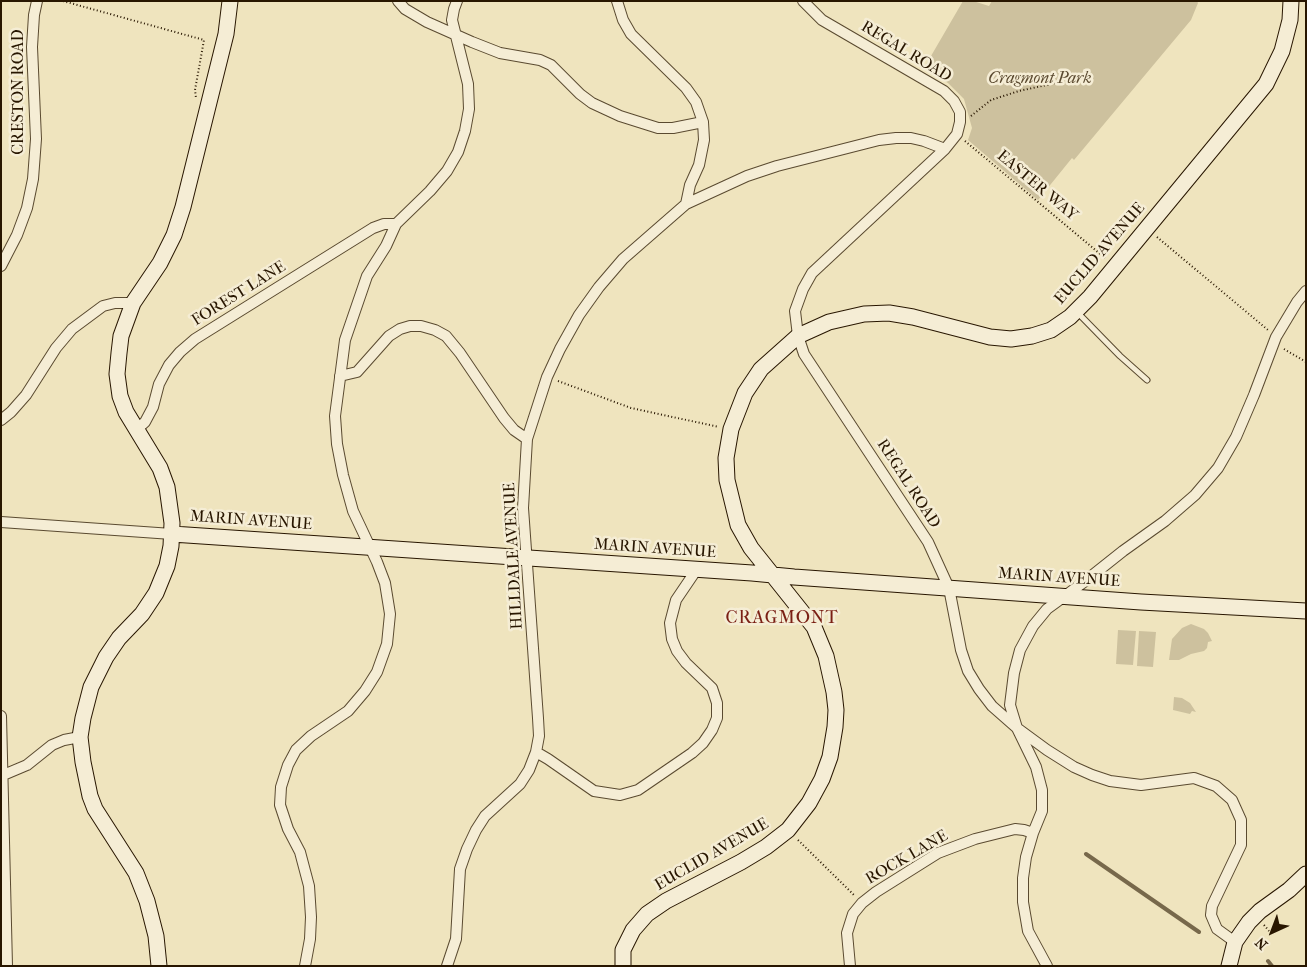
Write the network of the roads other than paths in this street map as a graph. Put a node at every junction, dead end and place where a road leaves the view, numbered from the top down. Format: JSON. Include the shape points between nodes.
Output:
{"nodes":[{"id":1,"x":37,"y":1,"type":"edge"},
{"id":2,"x":230,"y":1,"type":"edge"},
{"id":3,"x":398,"y":1,"type":"edge"},
{"id":4,"x":457,"y":1,"type":"edge"},
{"id":5,"x":617,"y":1,"type":"edge"},
{"id":6,"x":803,"y":1,"type":"edge"},
{"id":7,"x":1291,"y":1,"type":"edge"},
{"id":8,"x":454,"y":34,"type":"junction"},
{"id":9,"x":703,"y":122,"type":"junction"},
{"id":10,"x":945,"y":149,"type":"junction"},
{"id":11,"x":686,"y":204,"type":"junction"},
{"id":12,"x":396,"y":224,"type":"junction"},
{"id":13,"x":1,"y":266,"type":"edge"},
{"id":14,"x":1306,"y":291,"type":"edge"},
{"id":15,"x":133,"y":303,"type":"junction"},
{"id":16,"x":1077,"y":311,"type":"junction"},
{"id":17,"x":798,"y":336,"type":"junction"},
{"id":18,"x":340,"y":376,"type":"junction"},
{"id":19,"x":1146,"y":380,"type":"dead end"},
{"id":20,"x":1,"y":420,"type":"edge"},
{"id":21,"x":136,"y":430,"type":"junction"},
{"id":22,"x":527,"y":439,"type":"junction"},
{"id":23,"x":1,"y":522,"type":"edge"},
{"id":24,"x":172,"y":534,"type":"junction"},
{"id":25,"x":370,"y":547,"type":"junction"},
{"id":26,"x":528,"y":557,"type":"junction"},
{"id":27,"x":697,"y":569,"type":"junction"},
{"id":28,"x":773,"y":575,"type":"junction"},
{"id":29,"x":949,"y":588,"type":"junction"},
{"id":30,"x":1064,"y":597,"type":"junction"},
{"id":31,"x":1306,"y":611,"type":"edge"},
{"id":32,"x":1,"y":716,"type":"edge"},
{"id":33,"x":1017,"y":728,"type":"junction"},
{"id":34,"x":80,"y":737,"type":"junction"},
{"id":35,"x":536,"y":752,"type":"junction"},
{"id":36,"x":2,"y":776,"type":"edge"},
{"id":37,"x":1033,"y":834,"type":"junction"},
{"id":38,"x":1306,"y":874,"type":"edge"},
{"id":39,"x":1235,"y":942,"type":"junction"},
{"id":40,"x":7,"y":966,"type":"edge"},
{"id":41,"x":158,"y":966,"type":"edge"},
{"id":42,"x":305,"y":966,"type":"edge"},
{"id":43,"x":447,"y":966,"type":"edge"},
{"id":44,"x":623,"y":966,"type":"edge"},
{"id":45,"x":850,"y":966,"type":"edge"},
{"id":46,"x":1046,"y":966,"type":"edge"},
{"id":47,"x":1229,"y":966,"type":"edge"}],
"edges":[{"from":1,"to":13,"type":"street","name":"CRESTON ROAD","via":[[32,47],[36,139],[33,179],[27,208]]},
{"from":2,"to":15,"type":"street","via":[[226,34],[184,207],[160,263]]},
{"from":3,"to":8,"type":"street","via":[[427,22]]},
{"from":4,"to":8,"type":"street","via":[[452,20]]},
{"from":5,"to":9,"type":"street","via":[[631,34],[686,88],[696,102]]},
{"from":6,"to":10,"type":"street","name":"REGAL ROAD","via":[[822,20],[944,91],[954,101],[960,112],[960,122],[957,134]]},
{"from":7,"to":16,"type":"street","name":"EUCLID AVENUE","via":[[1282,50],[1266,84]]},
{"from":8,"to":9,"type":"street","via":[[500,53],[551,65],[592,103],[641,124],[673,128]]},
{"from":8,"to":12,"type":"street","via":[[468,84],[469,108],[465,131],[448,172]]},
{"from":9,"to":11,"type":"street","via":[[702,154]]},
{"from":10,"to":11,"type":"street","name":"HILLDALE AVENUE","via":[[911,138],[879,140],[777,166]]},
{"from":10,"to":17,"type":"street","name":"REGAL ROAD","via":[[812,273],[802,289],[795,311]]},
{"from":11,"to":22,"type":"street","name":"HILLDALE AVENUE","via":[[623,259],[579,315],[560,348]]},
{"from":12,"to":18,"type":"street","via":[[366,276],[345,340]]},
{"from":12,"to":21,"type":"street","name":"FOREST LANE","via":[[374,228],[195,339],[169,365],[145,422]]},
{"from":14,"to":30,"type":"street","via":[[1273,343],[1236,437],[1218,468],[1195,495],[1165,521]]},
{"from":15,"to":20,"type":"street","via":[[103,306],[72,329],[26,395]]},
{"from":15,"to":21,"type":"street","via":[[121,336],[117,374],[120,396]]},
{"from":16,"to":17,"type":"street","name":"EUCLID AVENUE","via":[[1051,330],[1012,339],[889,314],[864,314],[838,320]]},
{"from":16,"to":19,"type":"lane"},
{"from":17,"to":28,"type":"street","name":"EUCLID AVENUE","via":[[762,369],[745,393],[731,429],[726,458],[727,480],[738,525],[751,548]]},
{"from":17,"to":29,"type":"street","name":"REGAL ROAD","via":[[804,354],[928,542]]},
{"from":18,"to":22,"type":"street","via":[[357,372],[389,336],[400,329],[421,326],[435,330],[446,336],[504,418]]},
{"from":18,"to":25,"type":"street","via":[[335,416],[337,444],[353,511]]},
{"from":21,"to":24,"type":"street","via":[[160,468],[167,487]]},
{"from":22,"to":26,"type":"street","name":"HILLDALE AVENUE","via":[[523,508]]},
{"from":23,"to":24,"type":"street","name":"MARIN AVENUE"},
{"from":24,"to":25,"type":"street","name":"MARIN AVENUE"},
{"from":24,"to":34,"type":"street","via":[[167,566],[156,593],[142,614],[119,638],[91,687]]},
{"from":25,"to":26,"type":"street","name":"MARIN AVENUE"},
{"from":25,"to":42,"type":"street","via":[[385,583],[390,614],[387,644],[377,672],[366,691],[348,711],[296,750],[281,787],[280,805],[300,852],[309,886],[310,939]]},
{"from":26,"to":27,"type":"street","name":"MARIN AVENUE"},
{"from":26,"to":35,"type":"street","name":"HILLDALE AVENUE","via":[[538,718]]},
{"from":27,"to":28,"type":"street","name":"MARIN AVENUE"},
{"from":27,"to":35,"type":"street","via":[[676,600],[670,623],[677,651],[712,688],[717,703],[717,718],[703,743],[638,790],[620,795],[594,791]]},
{"from":28,"to":29,"type":"street","name":"MARIN AVENUE"},
{"from":28,"to":44,"type":"street","name":"EUCLID AVENUE","via":[[814,627],[826,656],[836,710],[830,757],[822,780],[788,830],[766,847],[647,914],[633,930],[624,950]]},
{"from":29,"to":30,"type":"street","name":"MARIN AVENUE"},
{"from":29,"to":33,"type":"street","name":"REGAL ROAD","via":[[968,671],[992,706]]},
{"from":30,"to":31,"type":"street","name":"MARIN AVENUE"},
{"from":30,"to":33,"type":"street","via":[[1047,609],[1020,650],[1010,706]]},
{"from":32,"to":36,"type":"street"},
{"from":33,"to":37,"type":"street","via":[[1036,767],[1042,790],[1042,811]]},
{"from":33,"to":39,"type":"street","name":"REGAL ROAD","via":[[1074,767],[1092,775],[1141,785],[1194,778],[1216,786],[1232,800],[1241,820],[1241,845],[1212,906],[1211,915],[1217,929]]},
{"from":34,"to":36,"type":"street","via":[[52,745],[27,764]]},
{"from":34,"to":41,"type":"street","via":[[95,809],[136,873],[147,901],[156,936]]},
{"from":35,"to":43,"type":"street","name":"HILLDALE AVENUE","via":[[520,784],[485,816],[467,849],[460,869],[456,939]]},
{"from":36,"to":40,"type":"street"},
{"from":37,"to":45,"type":"street","name":"ROCK LANE","via":[[1015,829],[975,838],[938,854],[888,884],[862,903],[854,914],[847,933]]},
{"from":37,"to":46,"type":"street","via":[[1026,857],[1023,902],[1028,931]]},
{"from":38,"to":39,"type":"street","via":[[1260,910]]},
{"from":39,"to":47,"type":"street"}]}
